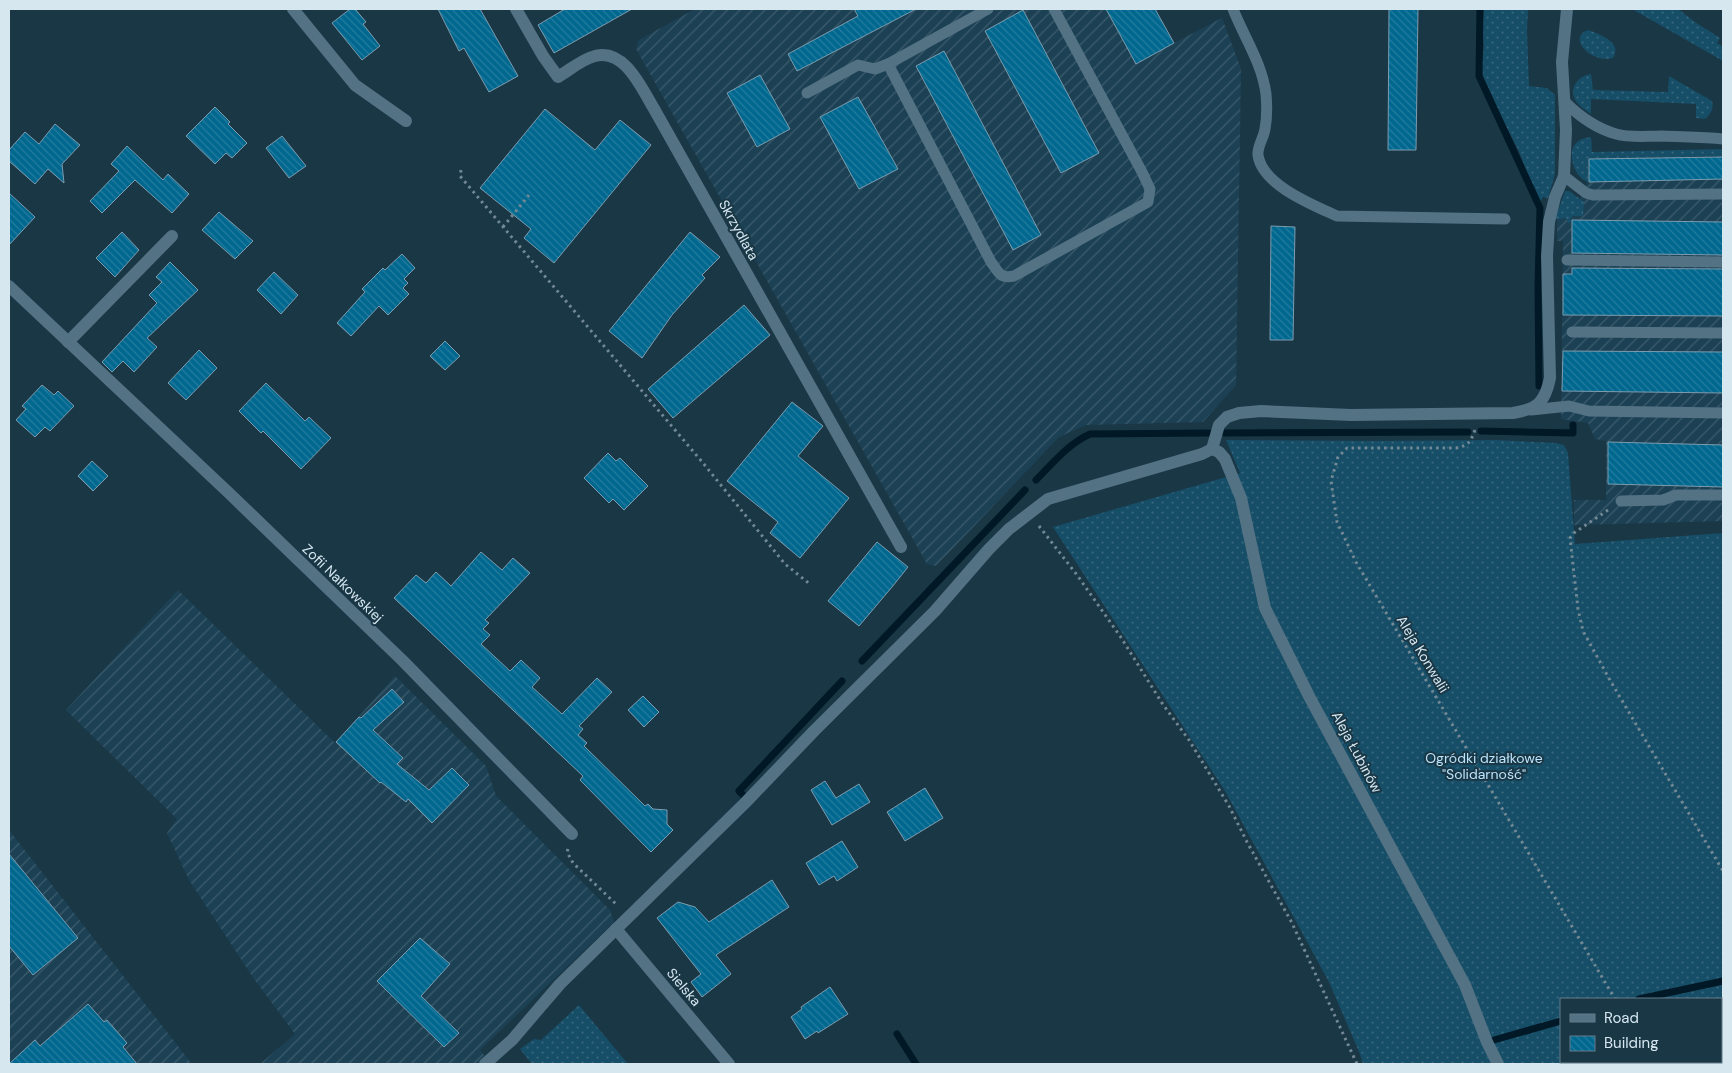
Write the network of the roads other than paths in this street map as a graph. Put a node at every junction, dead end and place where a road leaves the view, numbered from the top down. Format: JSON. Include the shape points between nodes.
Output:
{"nodes":[{"id":1,"x":294,"y":9,"type":"edge"},
{"id":2,"x":516,"y":9,"type":"edge"},
{"id":3,"x":988,"y":9,"type":"edge"},
{"id":4,"x":1054,"y":9,"type":"edge"},
{"id":5,"x":1233,"y":9,"type":"edge"},
{"id":6,"x":1567,"y":9,"type":"edge"},
{"id":7,"x":888,"y":64,"type":"junction"},
{"id":8,"x":807,"y":93,"type":"dead end"},
{"id":9,"x":1565,"y":102,"type":"junction"},
{"id":10,"x":406,"y":121,"type":"dead end"},
{"id":11,"x":1723,"y":139,"type":"edge"},
{"id":12,"x":1564,"y":176,"type":"junction"},
{"id":13,"x":1723,"y":194,"type":"edge"},
{"id":14,"x":1505,"y":219,"type":"dead end"},
{"id":15,"x":172,"y":236,"type":"dead end"},
{"id":16,"x":1567,"y":260,"type":"dead end"},
{"id":17,"x":1723,"y":262,"type":"edge"},
{"id":18,"x":9,"y":286,"type":"edge"},
{"id":19,"x":1572,"y":332,"type":"dead end"},
{"id":20,"x":1723,"y":333,"type":"edge"},
{"id":21,"x":68,"y":342,"type":"junction"},
{"id":22,"x":1531,"y":410,"type":"junction"},
{"id":23,"x":1723,"y":413,"type":"edge"},
{"id":24,"x":1212,"y":449,"type":"junction"},
{"id":25,"x":1723,"y":495,"type":"edge"},
{"id":26,"x":1621,"y":501,"type":"road end"},
{"id":27,"x":901,"y":547,"type":"dead end"},
{"id":28,"x":572,"y":834,"type":"road end"},
{"id":29,"x":616,"y":929,"type":"junction"},
{"id":30,"x":485,"y":1064,"type":"edge"},
{"id":31,"x":729,"y":1064,"type":"edge"},
{"id":32,"x":1498,"y":1064,"type":"edge"}],
"edges":[{"from":1,"to":10,"type":"street","via":[[355,84]]},
{"from":2,"to":27,"type":"street","name":"Skrzydlata","via":[[558,77],[596,55],[610,56],[632,74]]},
{"from":3,"to":7,"type":"lane"},
{"from":4,"to":7,"type":"lane","via":[[1142,172],[1150,189],[1149,196],[1148,202],[1014,276],[1001,276],[991,262]]},
{"from":5,"to":14,"type":"lane","via":[[1258,64],[1266,94],[1265,129],[1258,154],[1266,173],[1287,191],[1337,216]]},
{"from":6,"to":9,"type":"street","via":[[1562,62]]},
{"from":7,"to":8,"type":"lane","via":[[876,69],[858,65]]},
{"from":9,"to":11,"type":"lane","via":[[1591,124],[1617,134]]},
{"from":9,"to":12,"type":"street"},
{"from":12,"to":13,"type":"lane","via":[[1593,195]]},
{"from":12,"to":22,"type":"street","via":[[1549,222],[1550,378],[1548,390]]},
{"from":15,"to":21,"type":"street"},
{"from":16,"to":17,"type":"lane"},
{"from":18,"to":21,"type":"street","name":"Zofii Nałkowskiej"},
{"from":19,"to":20,"type":"lane"},
{"from":21,"to":28,"type":"street","name":"Zofii Nałkowskiej","via":[[402,661]]},
{"from":22,"to":23,"type":"lane","via":[[1569,406],[1589,410]]},
{"from":22,"to":24,"type":"street","via":[[1513,413],[1239,413],[1227,417],[1220,425]]},
{"from":24,"to":29,"type":"street","via":[[1048,499],[1009,529],[935,611],[746,803]]},
{"from":24,"to":32,"type":"street","name":"Aleja Łubinów","via":[[1225,459],[1241,498],[1265,608],[1465,985]]},
{"from":25,"to":26,"type":"lane","via":[[1676,494],[1663,500]]},
{"from":29,"to":30,"type":"street","via":[[560,984],[512,1040]]},
{"from":29,"to":31,"type":"street","name":"Sielska"}]}
